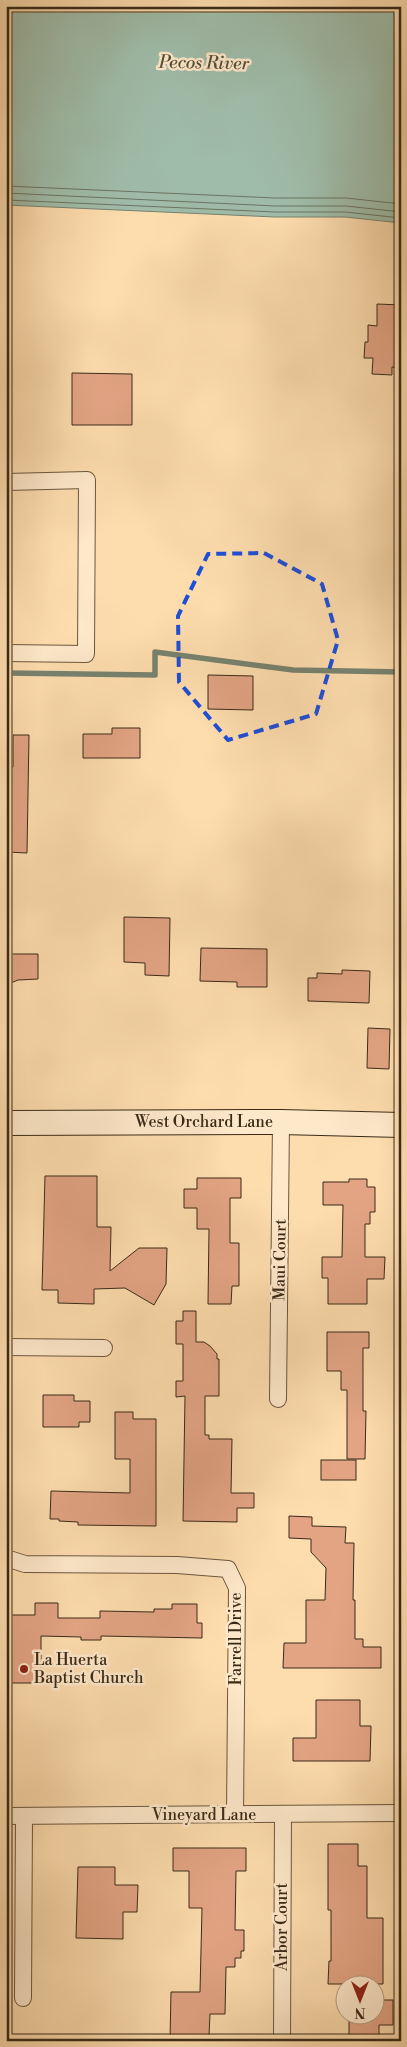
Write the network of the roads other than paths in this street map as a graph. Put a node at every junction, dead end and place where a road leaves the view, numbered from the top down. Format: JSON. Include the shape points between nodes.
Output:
{"nodes":[{"id":1,"x":6,"y":482,"type":"edge"},
{"id":2,"x":6,"y":653,"type":"edge"},
{"id":3,"x":281,"y":1122,"type":"junction"},
{"id":4,"x":6,"y":1123,"type":"edge"},
{"id":5,"x":401,"y":1125,"type":"edge"},
{"id":6,"x":6,"y":1347,"type":"edge"},
{"id":7,"x":104,"y":1348,"type":"dead end"},
{"id":8,"x":278,"y":1399,"type":"dead end"},
{"id":9,"x":6,"y":1558,"type":"edge"},
{"id":10,"x":401,"y":1813,"type":"edge"},
{"id":11,"x":235,"y":1814,"type":"junction"},
{"id":12,"x":283,"y":1815,"type":"junction"},
{"id":13,"x":6,"y":1816,"type":"edge"},
{"id":14,"x":24,"y":1816,"type":"junction"},
{"id":15,"x":23,"y":1998,"type":"dead end"},
{"id":16,"x":282,"y":2040,"type":"edge"}],
"edges":[{"from":1,"to":2,"type":"street","via":[[87,480],[86,654]]},
{"from":3,"to":4,"type":"street","name":"West Orchard Lane"},
{"from":3,"to":5,"type":"street","name":"West Orchard Lane"},
{"from":3,"to":8,"type":"street","name":"Maui Court"},
{"from":6,"to":7,"type":"street"},
{"from":9,"to":11,"type":"street","name":"Farrell Drive","via":[[25,1564],[177,1565],[228,1569],[237,1588]]},
{"from":10,"to":12,"type":"street","name":"Vineyard Lane"},
{"from":11,"to":12,"type":"street","name":"Vineyard Lane"},
{"from":11,"to":14,"type":"street","name":"Vineyard Lane"},
{"from":12,"to":16,"type":"street","name":"Arbor Court"},
{"from":13,"to":14,"type":"street","name":"Vineyard Lane"},
{"from":14,"to":15,"type":"street"}]}
